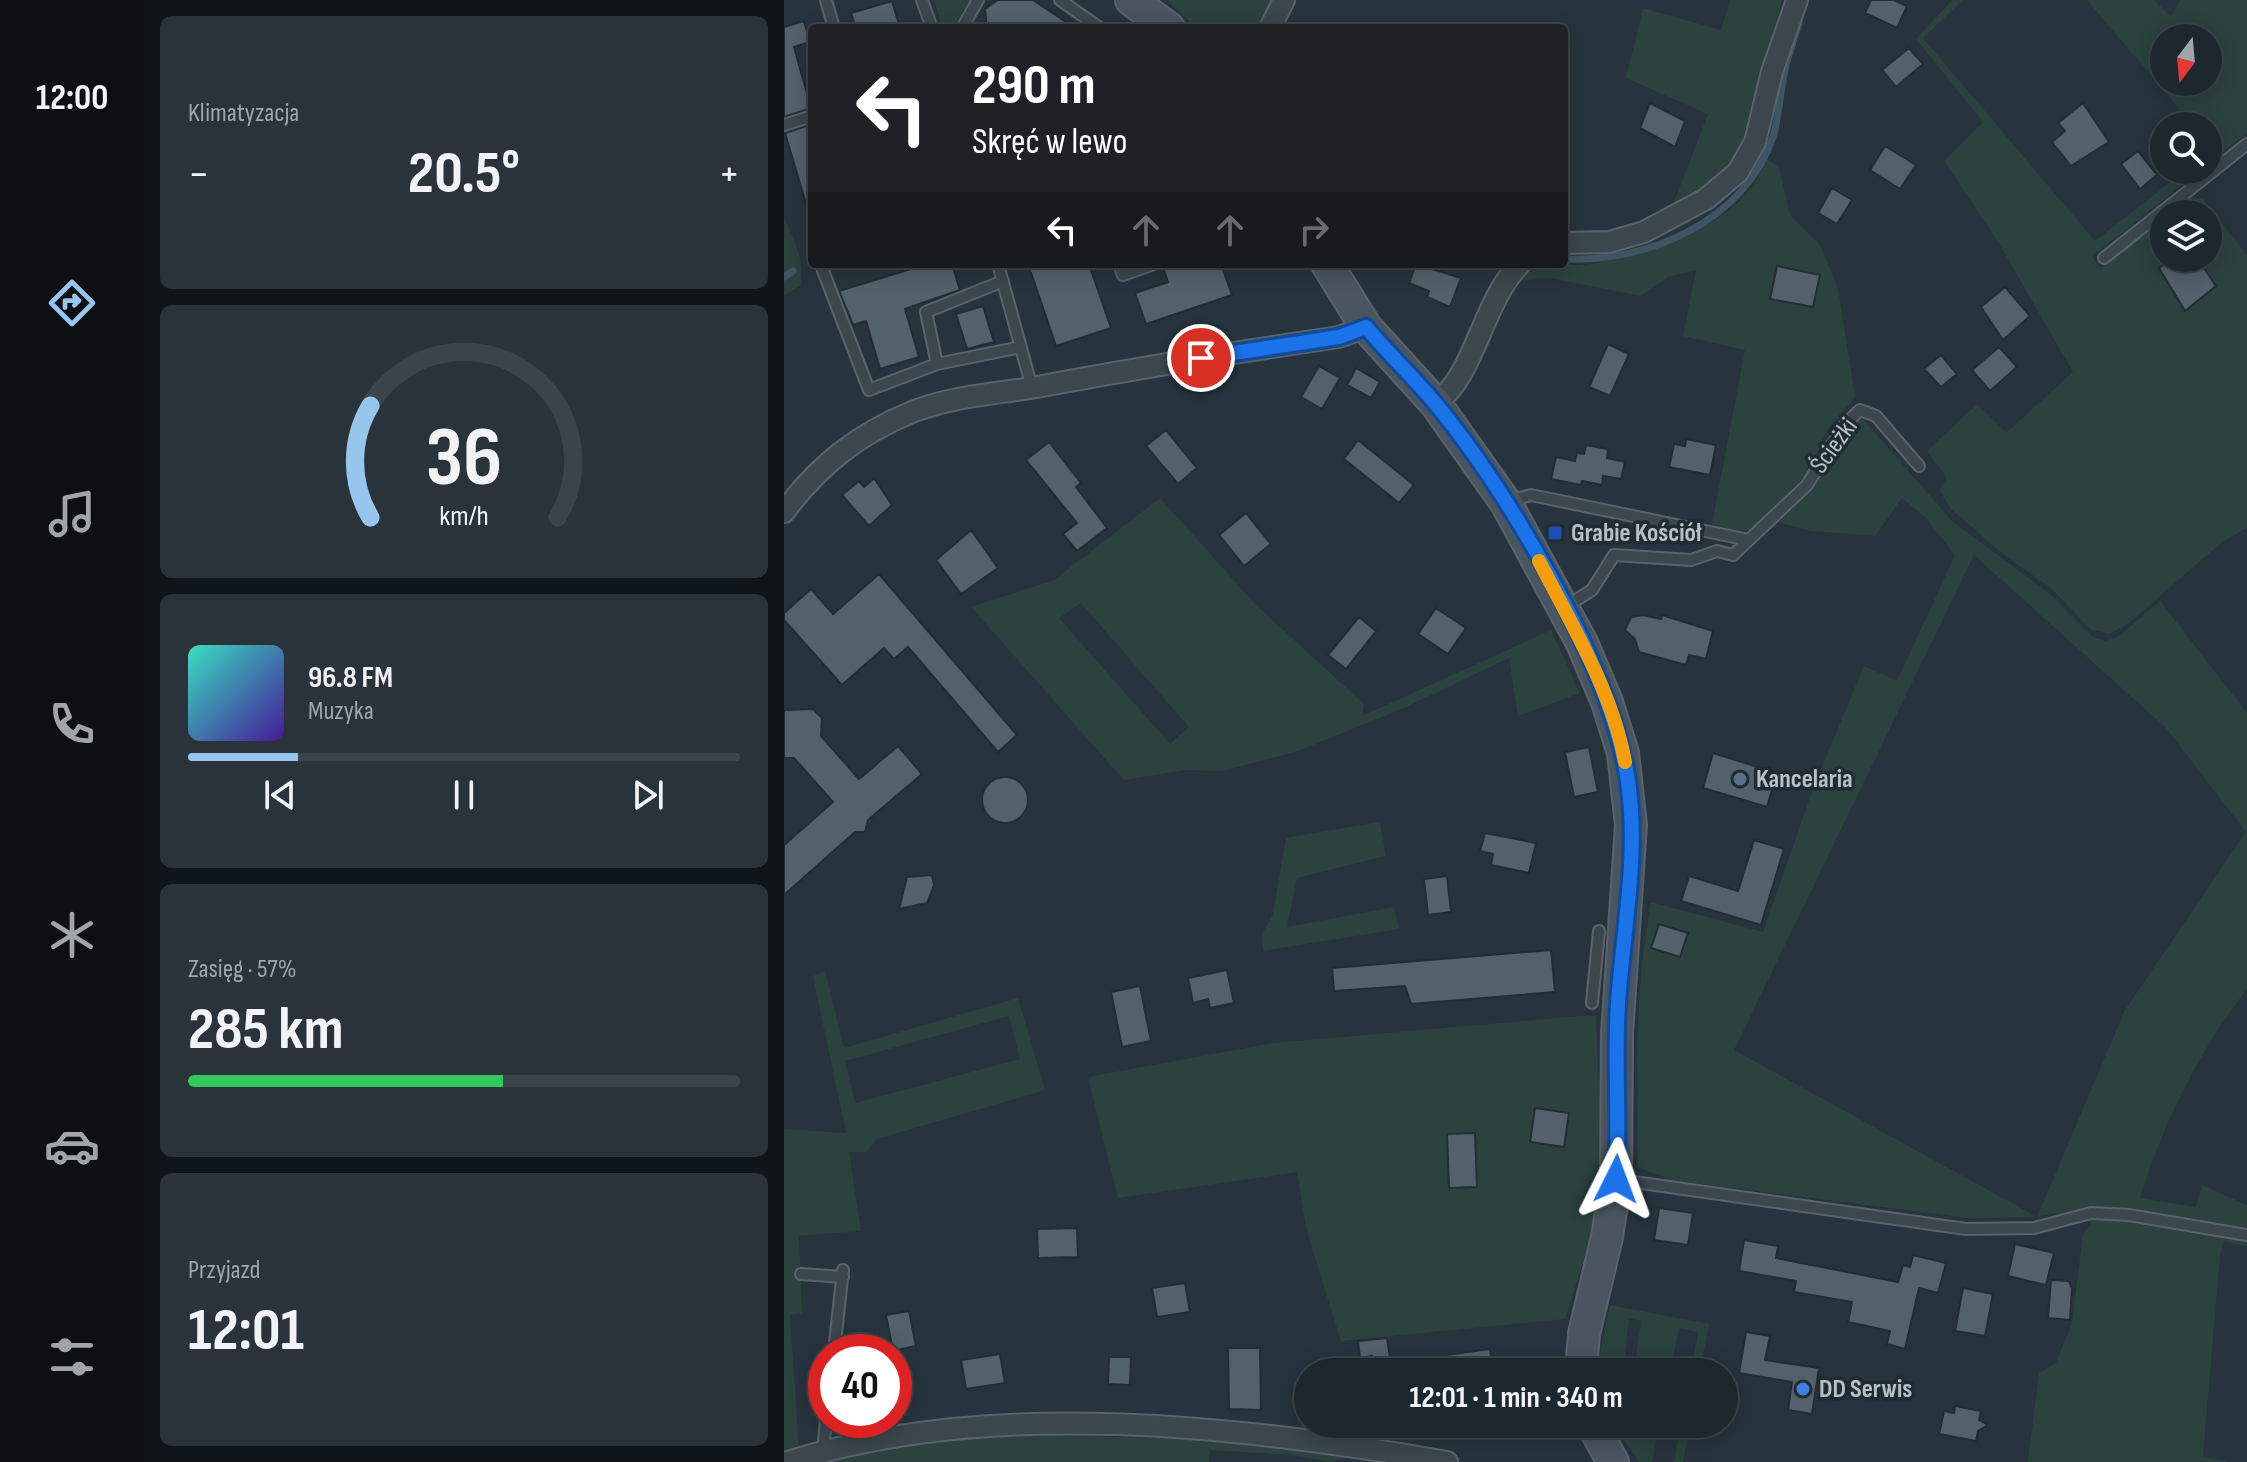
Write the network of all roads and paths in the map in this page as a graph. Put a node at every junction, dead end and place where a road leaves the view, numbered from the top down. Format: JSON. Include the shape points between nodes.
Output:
{"nodes":[{"id":1,"x":826,"y":0,"type":"edge"},
{"id":2,"x":922,"y":0,"type":"edge"},
{"id":3,"x":978,"y":0,"type":"edge"},
{"id":4,"x":1060,"y":0,"type":"edge"},
{"id":5,"x":1131,"y":0,"type":"edge"},
{"id":6,"x":1284,"y":0,"type":"edge"},
{"id":7,"x":1797,"y":0,"type":"edge"},
{"id":8,"x":833,"y":24,"type":"edge"},
{"id":9,"x":931,"y":24,"type":"edge"},
{"id":10,"x":964,"y":24,"type":"edge"},
{"id":11,"x":1094,"y":24,"type":"edge"},
{"id":12,"x":1164,"y":24,"type":"edge"},
{"id":13,"x":1272,"y":24,"type":"edge"},
{"id":14,"x":808,"y":117,"type":"edge"},
{"id":15,"x":784,"y":125,"type":"edge"},
{"id":16,"x":2247,"y":144,"type":"edge"},
{"id":17,"x":1568,"y":243,"type":"edge"},
{"id":18,"x":2104,"y":258,"type":"dead end"},
{"id":19,"x":822,"y":268,"type":"dead end"},
{"id":20,"x":999,"y":268,"type":"edge"},
{"id":21,"x":1120,"y":268,"type":"edge"},
{"id":22,"x":1143,"y":268,"type":"edge"},
{"id":23,"x":1329,"y":268,"type":"edge"},
{"id":24,"x":1517,"y":268,"type":"edge"},
{"id":25,"x":1003,"y":281,"type":"junction"},
{"id":26,"x":1366,"y":327,"type":"junction"},
{"id":27,"x":1021,"y":347,"type":"junction"},
{"id":28,"x":937,"y":364,"type":"junction"},
{"id":29,"x":1032,"y":388,"type":"junction"},
{"id":30,"x":1435,"y":403,"type":"junction"},
{"id":31,"x":1919,"y":466,"type":"dead end"},
{"id":32,"x":1506,"y":503,"type":"junction"},
{"id":33,"x":784,"y":512,"type":"edge"},
{"id":34,"x":1749,"y":540,"type":"junction"},
{"id":35,"x":1564,"y":608,"type":"junction"},
{"id":36,"x":1599,"y":931,"type":"dead end"},
{"id":37,"x":1592,"y":1003,"type":"dead end"},
{"id":38,"x":1616,"y":1179,"type":"junction"},
{"id":39,"x":2247,"y":1235,"type":"edge"},
{"id":40,"x":801,"y":1274,"type":"dead end"},
{"id":41,"x":836,"y":1334,"type":"edge"},
{"id":42,"x":1582,"y":1358,"type":"edge"},
{"id":43,"x":824,"y":1438,"type":"edge"},
{"id":44,"x":1597,"y":1438,"type":"edge"},
{"id":45,"x":823,"y":1451,"type":"junction"},
{"id":46,"x":1604,"y":1458,"type":"edge"},
{"id":47,"x":788,"y":1462,"type":"edge"},
{"id":48,"x":1447,"y":1462,"type":"edge"}],
"edges":[{"from":1,"to":8,"type":"lane"},
{"from":2,"to":9,"type":"lane"},
{"from":3,"to":10,"type":"lane"},
{"from":4,"to":11,"type":"lane"},
{"from":5,"to":12,"type":"street"},
{"from":6,"to":13,"type":"street"},
{"from":7,"to":17,"type":"street","via":[[1755,142],[1738,172],[1706,199],[1644,232],[1609,242]]},
{"from":14,"to":15,"type":"lane"},
{"from":16,"to":18,"type":"lane"},
{"from":19,"to":28,"type":"lane","via":[[869,390]]},
{"from":20,"to":25,"type":"lane"},
{"from":21,"to":22,"type":"lane","via":[[1123,275]]},
{"from":23,"to":26,"type":"street"},
{"from":24,"to":30,"type":"street","via":[[1502,285],[1456,385]]},
{"from":25,"to":27,"type":"lane"},
{"from":25,"to":28,"type":"lane","via":[[926,312]]},
{"from":26,"to":29,"type":"street","via":[[1339,337]]},
{"from":26,"to":30,"type":"street"},
{"from":27,"to":28,"type":"lane"},
{"from":27,"to":29,"type":"lane"},
{"from":29,"to":33,"type":"street","via":[[949,401],[891,422],[819,469]]},
{"from":30,"to":32,"type":"street"},
{"from":31,"to":34,"type":"lane","name":"Ścieżki","via":[[1876,416],[1860,410],[1845,424],[1807,485]]},
{"from":32,"to":34,"type":"lane","via":[[1531,495]]},
{"from":32,"to":35,"type":"street"},
{"from":34,"to":35,"type":"lane","name":"Ścieżki","via":[[1733,555],[1717,551],[1691,560],[1614,555],[1592,590]]},
{"from":35,"to":38,"type":"street","via":[[1616,727],[1630,798],[1617,1034]]},
{"from":36,"to":37,"type":"lane"},
{"from":38,"to":39,"type":"lane","via":[[1966,1229],[2034,1228],[2091,1213]]},
{"from":38,"to":42,"type":"street"},
{"from":40,"to":41,"type":"lane","via":[[843,1273]]},
{"from":43,"to":45,"type":"lane"},
{"from":44,"to":46,"type":"street"},
{"from":45,"to":47,"type":"street"},
{"from":45,"to":48,"type":"street","via":[[907,1433],[1121,1426],[1262,1434]]}]}
